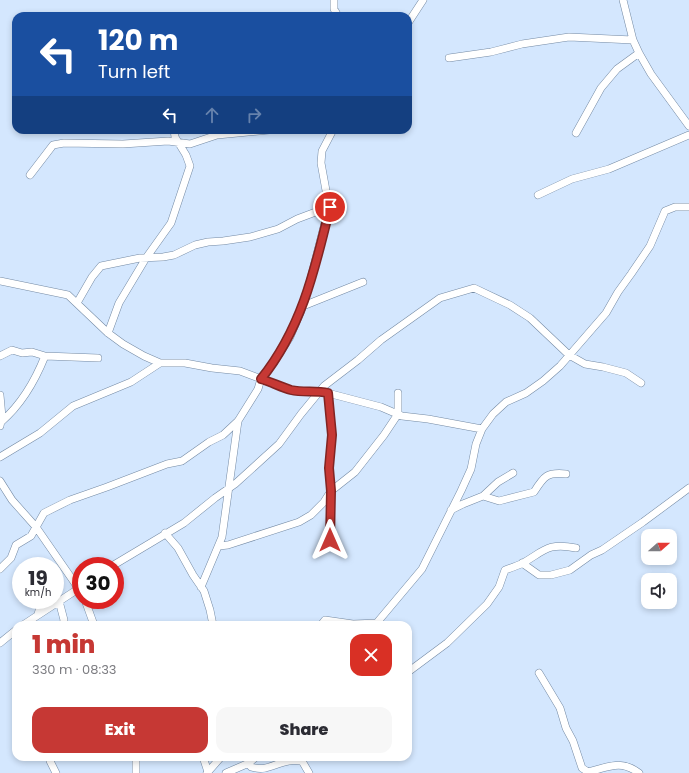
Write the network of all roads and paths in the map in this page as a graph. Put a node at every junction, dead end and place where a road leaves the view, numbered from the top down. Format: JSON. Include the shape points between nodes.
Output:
{"nodes":[{"id":1,"x":334,"y":0,"type":"edge"},
{"id":2,"x":423,"y":0,"type":"edge"},
{"id":3,"x":623,"y":0,"type":"edge"},
{"id":4,"x":336,"y":12,"type":"edge"},
{"id":5,"x":412,"y":17,"type":"edge"},
{"id":6,"x":633,"y":40,"type":"junction"},
{"id":7,"x":639,"y":53,"type":"junction"},
{"id":8,"x":449,"y":58,"type":"dead end"},
{"id":9,"x":689,"y":126,"type":"edge"},
{"id":10,"x":576,"y":133,"type":"dead end"},
{"id":11,"x":175,"y":134,"type":"edge"},
{"id":12,"x":227,"y":134,"type":"edge"},
{"id":13,"x":331,"y":134,"type":"edge"},
{"id":14,"x":689,"y":135,"type":"edge"},
{"id":15,"x":179,"y":143,"type":"junction"},
{"id":16,"x":30,"y":175,"type":"dead end"},
{"id":17,"x":538,"y":195,"type":"dead end"},
{"id":18,"x":330,"y":207,"type":"junction"},
{"id":19,"x":689,"y":207,"type":"edge"},
{"id":20,"x":146,"y":258,"type":"junction"},
{"id":21,"x":0,"y":281,"type":"edge"},
{"id":22,"x":363,"y":282,"type":"dead end"},
{"id":23,"x":77,"y":303,"type":"junction"},
{"id":24,"x":303,"y":306,"type":"junction"},
{"id":25,"x":108,"y":333,"type":"junction"},
{"id":26,"x":569,"y":355,"type":"junction"},
{"id":27,"x":0,"y":356,"type":"edge"},
{"id":28,"x":46,"y":356,"type":"junction"},
{"id":29,"x":98,"y":358,"type":"dead end"},
{"id":30,"x":160,"y":363,"type":"junction"},
{"id":31,"x":261,"y":379,"type":"junction"},
{"id":32,"x":641,"y":383,"type":"dead end"},
{"id":33,"x":320,"y":391,"type":"junction"},
{"id":34,"x":328,"y":393,"type":"junction"},
{"id":35,"x":398,"y":393,"type":"dead end"},
{"id":36,"x":0,"y":395,"type":"edge"},
{"id":37,"x":398,"y":414,"type":"junction"},
{"id":38,"x":238,"y":421,"type":"junction"},
{"id":39,"x":1,"y":424,"type":"edge"},
{"id":40,"x":482,"y":429,"type":"junction"},
{"id":41,"x":0,"y":457,"type":"edge"},
{"id":42,"x":513,"y":473,"type":"dead end"},
{"id":43,"x":566,"y":474,"type":"dead end"},
{"id":44,"x":0,"y":481,"type":"edge"},
{"id":45,"x":228,"y":488,"type":"junction"},
{"id":46,"x":689,"y":488,"type":"edge"},
{"id":47,"x":331,"y":491,"type":"junction"},
{"id":48,"x":484,"y":496,"type":"junction"},
{"id":49,"x":451,"y":510,"type":"junction"},
{"id":50,"x":36,"y":527,"type":"junction"},
{"id":51,"x":165,"y":533,"type":"junction"},
{"id":52,"x":330,"y":540,"type":"dead end"},
{"id":53,"x":219,"y":546,"type":"junction"},
{"id":54,"x":576,"y":548,"type":"dead end"},
{"id":55,"x":53,"y":557,"type":"edge"},
{"id":56,"x":124,"y":559,"type":"edge"},
{"id":57,"x":522,"y":563,"type":"junction"},
{"id":58,"x":0,"y":569,"type":"edge"},
{"id":59,"x":64,"y":572,"type":"edge"},
{"id":60,"x":72,"y":580,"type":"edge"},
{"id":61,"x":201,"y":587,"type":"junction"},
{"id":62,"x":39,"y":609,"type":"edge"},
{"id":63,"x":46,"y":609,"type":"edge"},
{"id":64,"x":61,"y":609,"type":"edge"},
{"id":65,"x":88,"y":609,"type":"edge"},
{"id":66,"x":38,"y":614,"type":"junction"},
{"id":67,"x":28,"y":621,"type":"edge"},
{"id":68,"x":64,"y":621,"type":"edge"},
{"id":69,"x":93,"y":621,"type":"edge"},
{"id":70,"x":212,"y":621,"type":"edge"},
{"id":71,"x":378,"y":621,"type":"edge"},
{"id":72,"x":12,"y":633,"type":"edge"},
{"id":73,"x":0,"y":643,"type":"edge"},
{"id":74,"x":412,"y":669,"type":"edge"},
{"id":75,"x":539,"y":673,"type":"dead end"},
{"id":76,"x":50,"y":761,"type":"edge"},
{"id":77,"x":136,"y":761,"type":"edge"},
{"id":78,"x":204,"y":761,"type":"edge"},
{"id":79,"x":217,"y":761,"type":"edge"},
{"id":80,"x":251,"y":761,"type":"edge"},
{"id":81,"x":249,"y":763,"type":"junction"},
{"id":82,"x":207,"y":772,"type":"edge"},
{"id":83,"x":56,"y":773,"type":"edge"},
{"id":84,"x":136,"y":773,"type":"edge"},
{"id":85,"x":226,"y":773,"type":"edge"},
{"id":86,"x":309,"y":773,"type":"edge"},
{"id":87,"x":639,"y":773,"type":"edge"}],
"edges":[{"from":1,"to":4,"type":"street"},
{"from":2,"to":5,"type":"street"},
{"from":3,"to":6,"type":"street"},
{"from":6,"to":7,"type":"street"},
{"from":6,"to":8,"type":"street","via":[[569,37]]},
{"from":7,"to":9,"type":"street"},
{"from":7,"to":10,"type":"street","via":[[617,68],[601,88]]},
{"from":11,"to":15,"type":"street"},
{"from":12,"to":15,"type":"street","via":[[190,144]]},
{"from":13,"to":18,"type":"street","via":[[322,151],[321,163]]},
{"from":14,"to":17,"type":"street","via":[[609,169],[572,178]]},
{"from":15,"to":16,"type":"street","via":[[168,141],[53,145]]},
{"from":15,"to":20,"type":"street","via":[[190,166],[171,223]]},
{"from":18,"to":20,"type":"street","via":[[278,229],[250,237],[208,242],[174,255]]},
{"from":18,"to":24,"type":"street"},
{"from":19,"to":26,"type":"street","via":[[675,207],[665,211],[650,246],[606,313]]},
{"from":20,"to":23,"type":"street","via":[[101,266]]},
{"from":20,"to":25,"type":"street","via":[[119,303]]},
{"from":21,"to":23,"type":"street","via":[[68,295]]},
{"from":22,"to":24,"type":"street"},
{"from":23,"to":25,"type":"street"},
{"from":24,"to":31,"type":"street","via":[[290,337]]},
{"from":25,"to":30,"type":"street","via":[[123,344]]},
{"from":26,"to":32,"type":"street","via":[[585,364],[626,373]]},
{"from":26,"to":33,"type":"street","via":[[530,318],[510,305],[474,288],[440,298],[381,340]]},
{"from":26,"to":40,"type":"street","via":[[543,381],[506,402]]},
{"from":27,"to":28,"type":"street","via":[[12,350]]},
{"from":28,"to":29,"type":"street"},
{"from":28,"to":39,"type":"street","via":[[27,392]]},
{"from":30,"to":31,"type":"street","via":[[185,362],[240,371]]},
{"from":30,"to":41,"type":"street","via":[[131,382],[73,406],[40,434]]},
{"from":31,"to":33,"type":"street","via":[[290,390]]},
{"from":31,"to":38,"type":"street","via":[[258,389]]},
{"from":33,"to":34,"type":"street"},
{"from":33,"to":45,"type":"street","via":[[279,444],[252,470]]},
{"from":34,"to":37,"type":"street"},
{"from":34,"to":47,"type":"street","via":[[332,435],[329,468]]},
{"from":35,"to":37,"type":"street"},
{"from":36,"to":39,"type":"street"},
{"from":37,"to":40,"type":"street"},
{"from":37,"to":47,"type":"street","via":[[355,472]]},
{"from":38,"to":45,"type":"street"},
{"from":38,"to":50,"type":"street","via":[[223,435],[182,461],[167,464],[70,500],[44,513]]},
{"from":40,"to":49,"type":"street","via":[[471,469]]},
{"from":42,"to":48,"type":"street","via":[[498,482]]},
{"from":43,"to":48,"type":"street","via":[[547,474],[534,492],[510,499],[499,501]]},
{"from":44,"to":50,"type":"street","via":[[12,500]]},
{"from":45,"to":51,"type":"street","via":[[184,523]]},
{"from":45,"to":53,"type":"street"},
{"from":46,"to":57,"type":"street","via":[[570,570],[551,575],[539,574]]},
{"from":47,"to":52,"type":"street"},
{"from":47,"to":53,"type":"street","via":[[324,502],[300,522]]},
{"from":48,"to":49,"type":"street"},
{"from":49,"to":71,"type":"street","via":[[422,569]]},
{"from":50,"to":55,"type":"street"},
{"from":50,"to":58,"type":"street","via":[[31,536],[16,545],[11,558]]},
{"from":51,"to":56,"type":"street"},
{"from":51,"to":61,"type":"street","via":[[178,548]]},
{"from":53,"to":61,"type":"street"},
{"from":54,"to":57,"type":"street","via":[[556,546],[543,549]]},
{"from":57,"to":74,"type":"street","via":[[505,570],[499,587],[487,604],[447,643]]},
{"from":59,"to":60,"type":"street"},
{"from":61,"to":70,"type":"street"},
{"from":62,"to":66,"type":"street"},
{"from":63,"to":66,"type":"street"},
{"from":64,"to":68,"type":"street"},
{"from":65,"to":69,"type":"street"},
{"from":66,"to":67,"type":"street"},
{"from":72,"to":73,"type":"street"},
{"from":75,"to":87,"type":"street","via":[[560,708],[582,768],[588,772],[619,764]]},
{"from":76,"to":83,"type":"street"},
{"from":77,"to":84,"type":"street"},
{"from":78,"to":82,"type":"street"},
{"from":79,"to":82,"type":"street"},
{"from":80,"to":81,"type":"street"},
{"from":81,"to":85,"type":"street"},
{"from":81,"to":86,"type":"street","via":[[251,767],[258,769],[289,761],[302,761]]}]}
